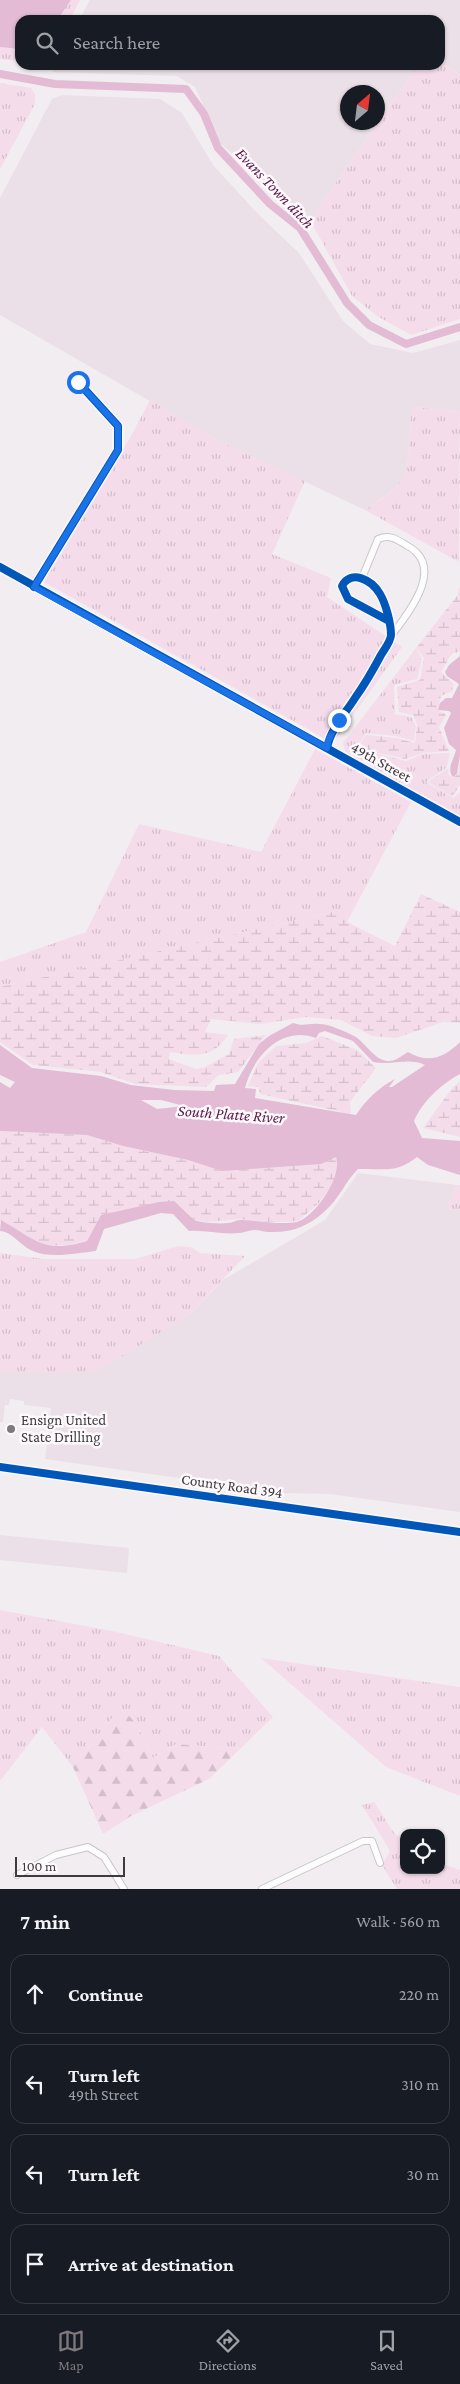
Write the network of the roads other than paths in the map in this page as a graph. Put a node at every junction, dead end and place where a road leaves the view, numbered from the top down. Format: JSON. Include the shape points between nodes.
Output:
{"nodes":[{"id":1,"x":78,"y":382,"type":"dead end"},
{"id":2,"x":0,"y":567,"type":"edge"},
{"id":3,"x":362,"y":578,"type":"junction"},
{"id":4,"x":34,"y":587,"type":"junction"},
{"id":5,"x":389,"y":620,"type":"junction"},
{"id":6,"x":391,"y":636,"type":"junction"},
{"id":7,"x":327,"y":748,"type":"junction"},
{"id":8,"x":460,"y":822,"type":"edge"},
{"id":9,"x":0,"y":1467,"type":"edge"},
{"id":10,"x":460,"y":1532,"type":"edge"},
{"id":11,"x":380,"y":1863,"type":"dead end"},
{"id":12,"x":17,"y":1875,"type":"dead end"},
{"id":13,"x":124,"y":1889,"type":"edge"},
{"id":14,"x":262,"y":1889,"type":"edge"}],
"edges":[{"from":1,"to":4,"type":"street","via":[[118,426],[118,450]]},
{"from":2,"to":4,"type":"street","name":"49th Street"},
{"from":3,"to":5,"type":"street","via":[[381,595]]},
{"from":3,"to":5,"type":"street","via":[[345,580],[342,586],[344,593],[348,599]]},
{"from":3,"to":6,"type":"street","via":[[378,539],[385,536],[410,547],[423,563],[424,582],[409,612]]},
{"from":4,"to":7,"type":"street","name":"49th Street"},
{"from":5,"to":6,"type":"street"},
{"from":6,"to":7,"type":"street","via":[[365,683],[339,720]]},
{"from":7,"to":8,"type":"street","name":"49th Street"},
{"from":9,"to":10,"type":"street","name":"County Road 394"},
{"from":11,"to":14,"type":"street","via":[[372,1841],[363,1841]]},
{"from":12,"to":13,"type":"street","via":[[56,1856],[88,1847],[104,1857]]}]}
